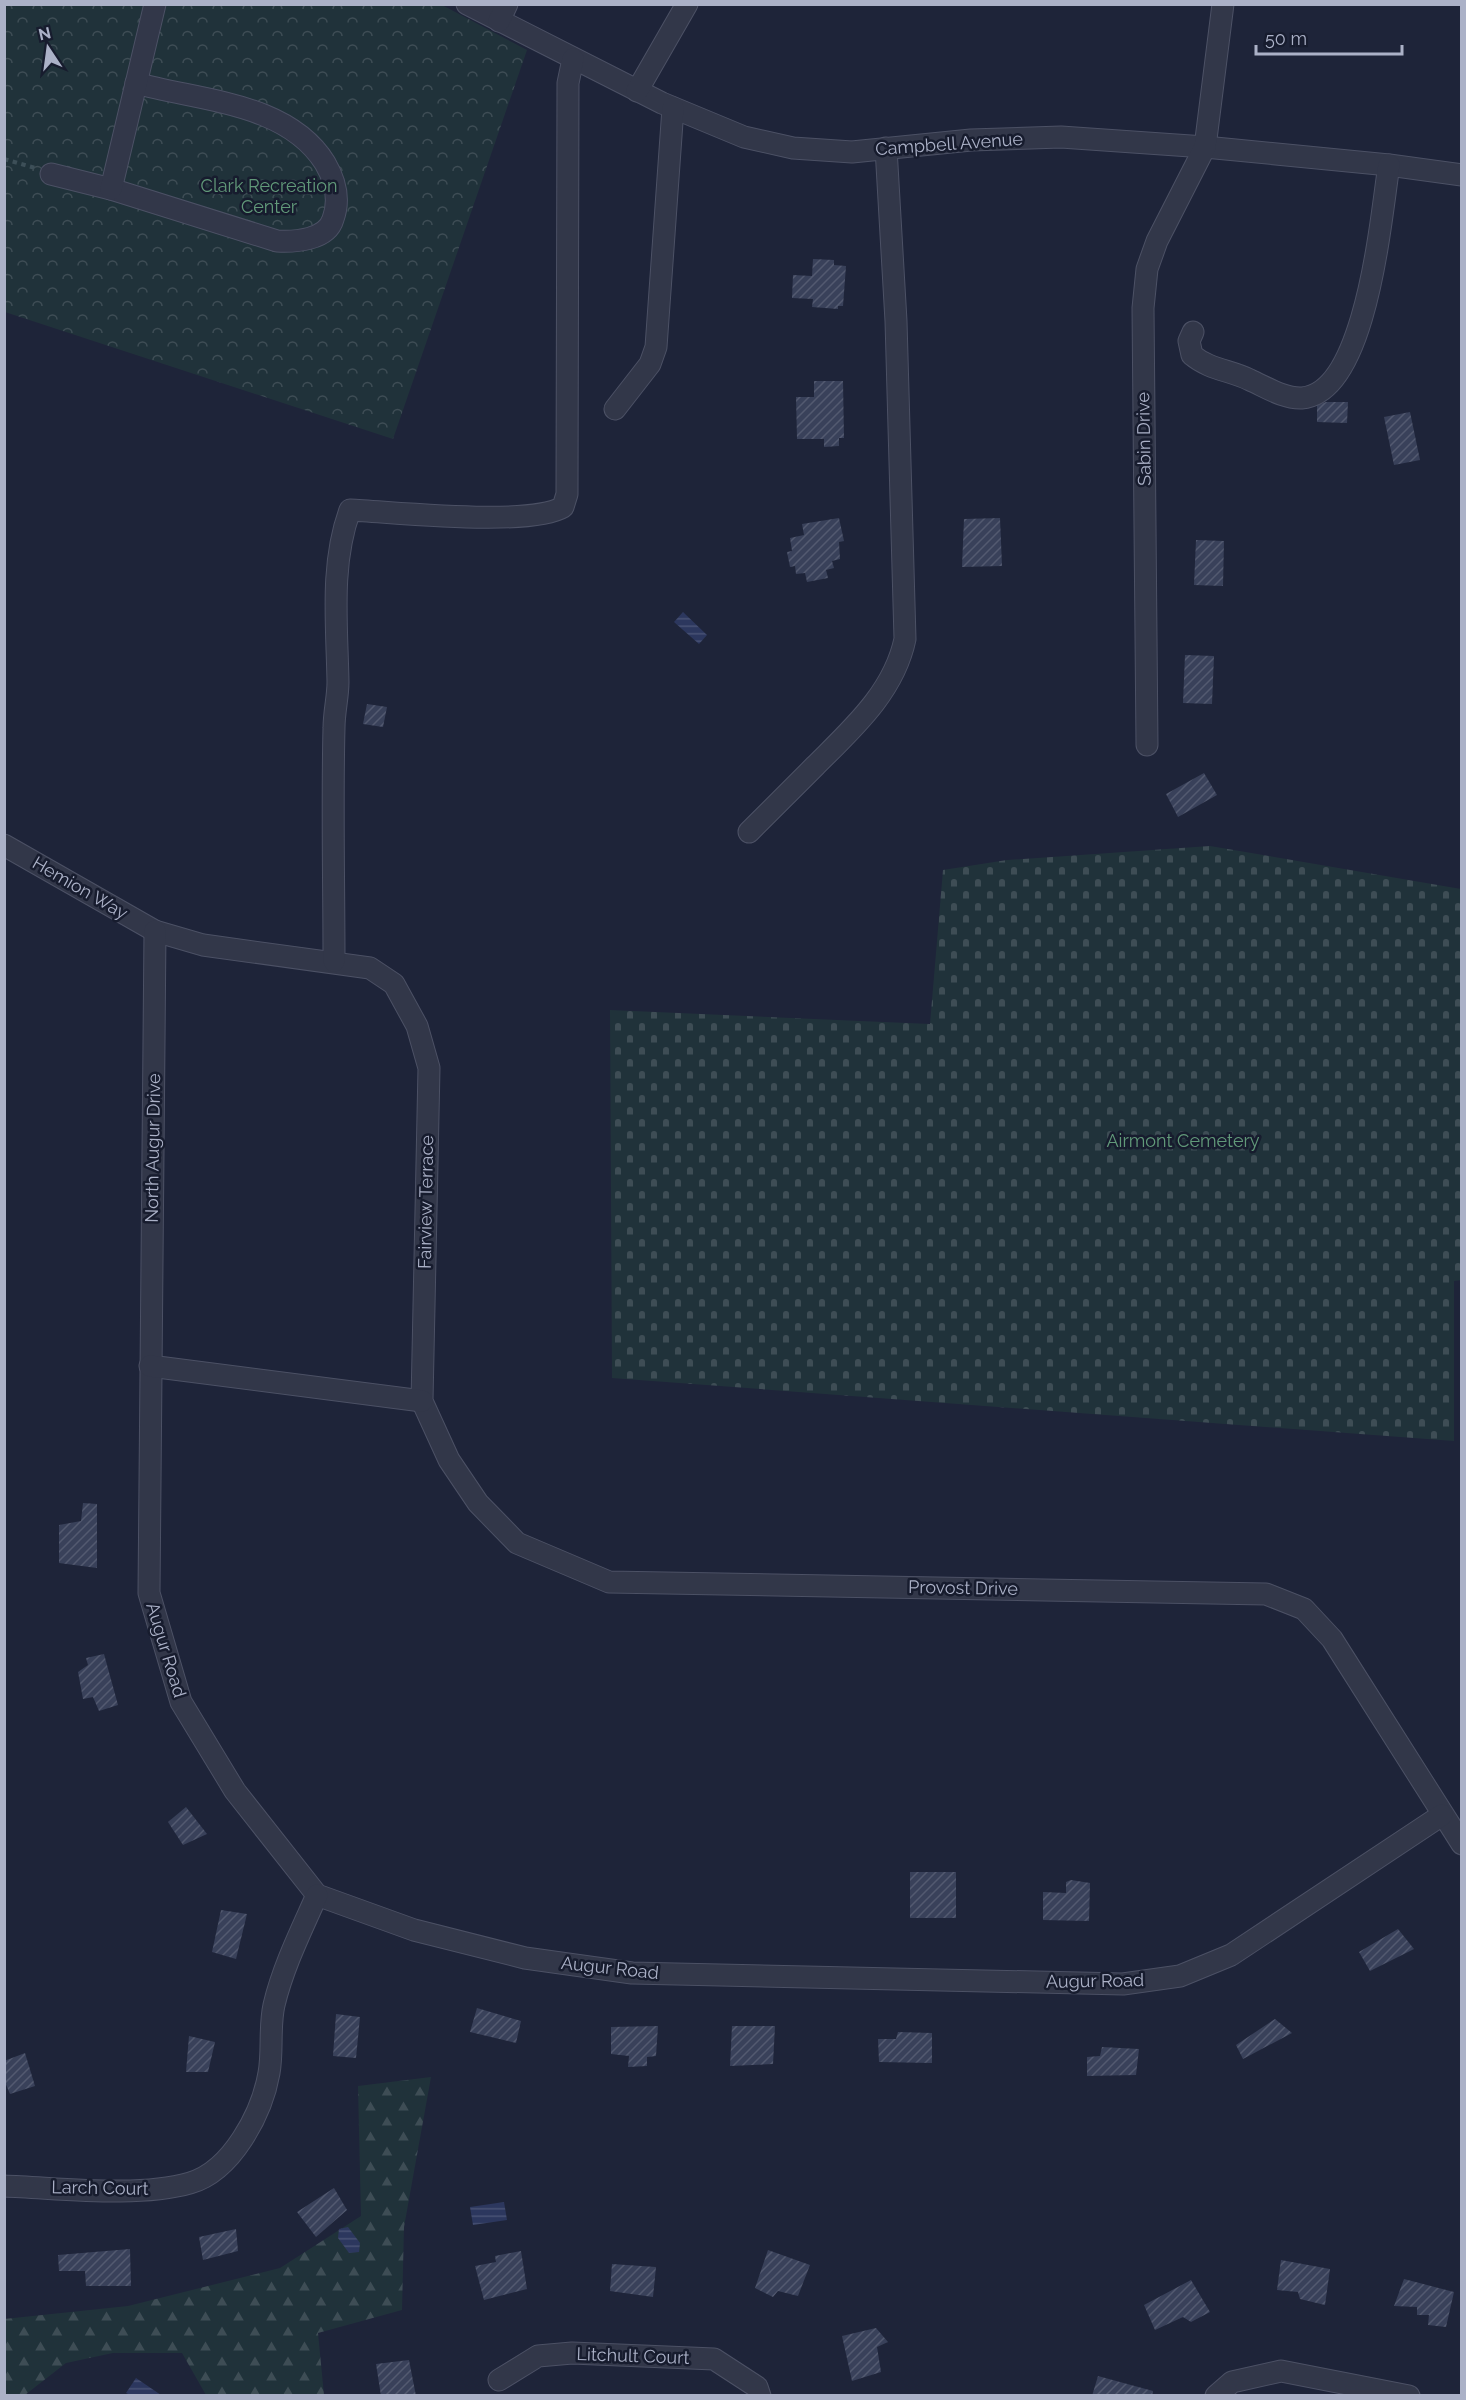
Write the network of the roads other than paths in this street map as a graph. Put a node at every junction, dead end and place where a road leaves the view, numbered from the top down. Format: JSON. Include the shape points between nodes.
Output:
{"nodes":[{"id":1,"x":155,"y":4,"type":"edge"},
{"id":2,"x":466,"y":4,"type":"edge"},
{"id":3,"x":687,"y":4,"type":"edge"},
{"id":4,"x":1223,"y":4,"type":"edge"},
{"id":5,"x":503,"y":13,"type":"edge"},
{"id":6,"x":573,"y":59,"type":"junction"},
{"id":7,"x":136,"y":83,"type":"junction"},
{"id":8,"x":637,"y":91,"type":"junction"},
{"id":9,"x":673,"y":108,"type":"junction"},
{"id":10,"x":1205,"y":147,"type":"junction"},
{"id":11,"x":886,"y":148,"type":"junction"},
{"id":12,"x":1389,"y":165,"type":"junction"},
{"id":13,"x":51,"y":174,"type":"road end"},
{"id":14,"x":1461,"y":176,"type":"edge"},
{"id":15,"x":111,"y":189,"type":"junction"},
{"id":16,"x":1193,"y":332,"type":"dead end"},
{"id":17,"x":615,"y":409,"type":"dead end"},
{"id":18,"x":1147,"y":745,"type":"dead end"},
{"id":19,"x":749,"y":832,"type":"dead end"},
{"id":20,"x":4,"y":845,"type":"edge"},
{"id":21,"x":155,"y":931,"type":"junction"},
{"id":22,"x":334,"y":961,"type":"junction"},
{"id":23,"x":150,"y":1366,"type":"junction"},
{"id":24,"x":422,"y":1401,"type":"junction"},
{"id":25,"x":1442,"y":1815,"type":"junction"},
{"id":26,"x":1461,"y":1844,"type":"edge"},
{"id":27,"x":317,"y":1895,"type":"junction"},
{"id":28,"x":4,"y":2186,"type":"edge"},
{"id":29,"x":499,"y":2380,"type":"dead end"},
{"id":30,"x":760,"y":2396,"type":"edge"},
{"id":31,"x":1216,"y":2396,"type":"edge"},
{"id":32,"x":1409,"y":2396,"type":"edge"}],
"edges":[{"from":1,"to":7,"type":"street"},
{"from":2,"to":5,"type":"street","name":"Campbell Avenue"},
{"from":3,"to":8,"type":"street"},
{"from":4,"to":10,"type":"street"},
{"from":5,"to":6,"type":"street","name":"Campbell Avenue"},
{"from":6,"to":8,"type":"street","name":"Campbell Avenue"},
{"from":6,"to":22,"type":"street","via":[[568,83],[567,494],[562,507],[552,514],[522,518],[350,510],[342,531],[335,628],[338,685],[334,727]]},
{"from":7,"to":15,"type":"street"},
{"from":7,"to":15,"type":"street","via":[[231,104],[294,129],[317,150],[333,176],[338,206],[332,224],[315,236],[298,243],[277,242]]},
{"from":8,"to":9,"type":"street","name":"Campbell Avenue"},
{"from":9,"to":11,"type":"street","name":"Campbell Avenue","via":[[744,137],[793,148],[852,152]]},
{"from":9,"to":17,"type":"street","via":[[656,347],[650,364]]},
{"from":10,"to":11,"type":"street","name":"Campbell Avenue","via":[[1061,136]]},
{"from":10,"to":12,"type":"street","name":"Campbell Avenue"},
{"from":10,"to":18,"type":"street","name":"Sabin Drive","via":[[1157,240],[1147,269],[1143,308]]},
{"from":11,"to":19,"type":"street","via":[[896,321],[904,645],[881,696]]},
{"from":12,"to":14,"type":"street","name":"Campbell Avenue"},
{"from":12,"to":16,"type":"street","via":[[1364,315],[1352,349],[1330,384],[1308,397],[1294,398],[1213,369],[1192,355],[1189,341]]},
{"from":13,"to":15,"type":"street"},
{"from":20,"to":21,"type":"street","name":"Hemion Way"},
{"from":21,"to":22,"type":"street","name":"Fairview Terrace","via":[[202,945]]},
{"from":21,"to":23,"type":"street","name":"North Augur Drive"},
{"from":22,"to":24,"type":"street","name":"Fairview Terrace","via":[[370,968],[394,984],[417,1026],[429,1068]]},
{"from":23,"to":24,"type":"street"},
{"from":23,"to":27,"type":"street","name":"Augur Road","via":[[149,1593],[181,1702],[235,1791]]},
{"from":24,"to":25,"type":"street","name":"Provost Drive","via":[[449,1460],[466,1486],[518,1543],[609,1582],[1233,1592],[1266,1594],[1304,1609],[1332,1639]]},
{"from":25,"to":26,"type":"street","name":"Provost Drive"},
{"from":25,"to":27,"type":"street","name":"Augur Road","via":[[1232,1955],[1180,1976],[1123,1984],[632,1973],[514,1956],[414,1930]]},
{"from":27,"to":28,"type":"street","name":"Larch Court","via":[[273,2007],[269,2074],[252,2124],[223,2165],[192,2183],[144,2191]]},
{"from":29,"to":30,"type":"street","name":"Litchult Court","via":[[538,2356],[572,2353],[714,2359],[757,2387]]},
{"from":31,"to":32,"type":"street","via":[[1232,2382],[1281,2371]]}]}
